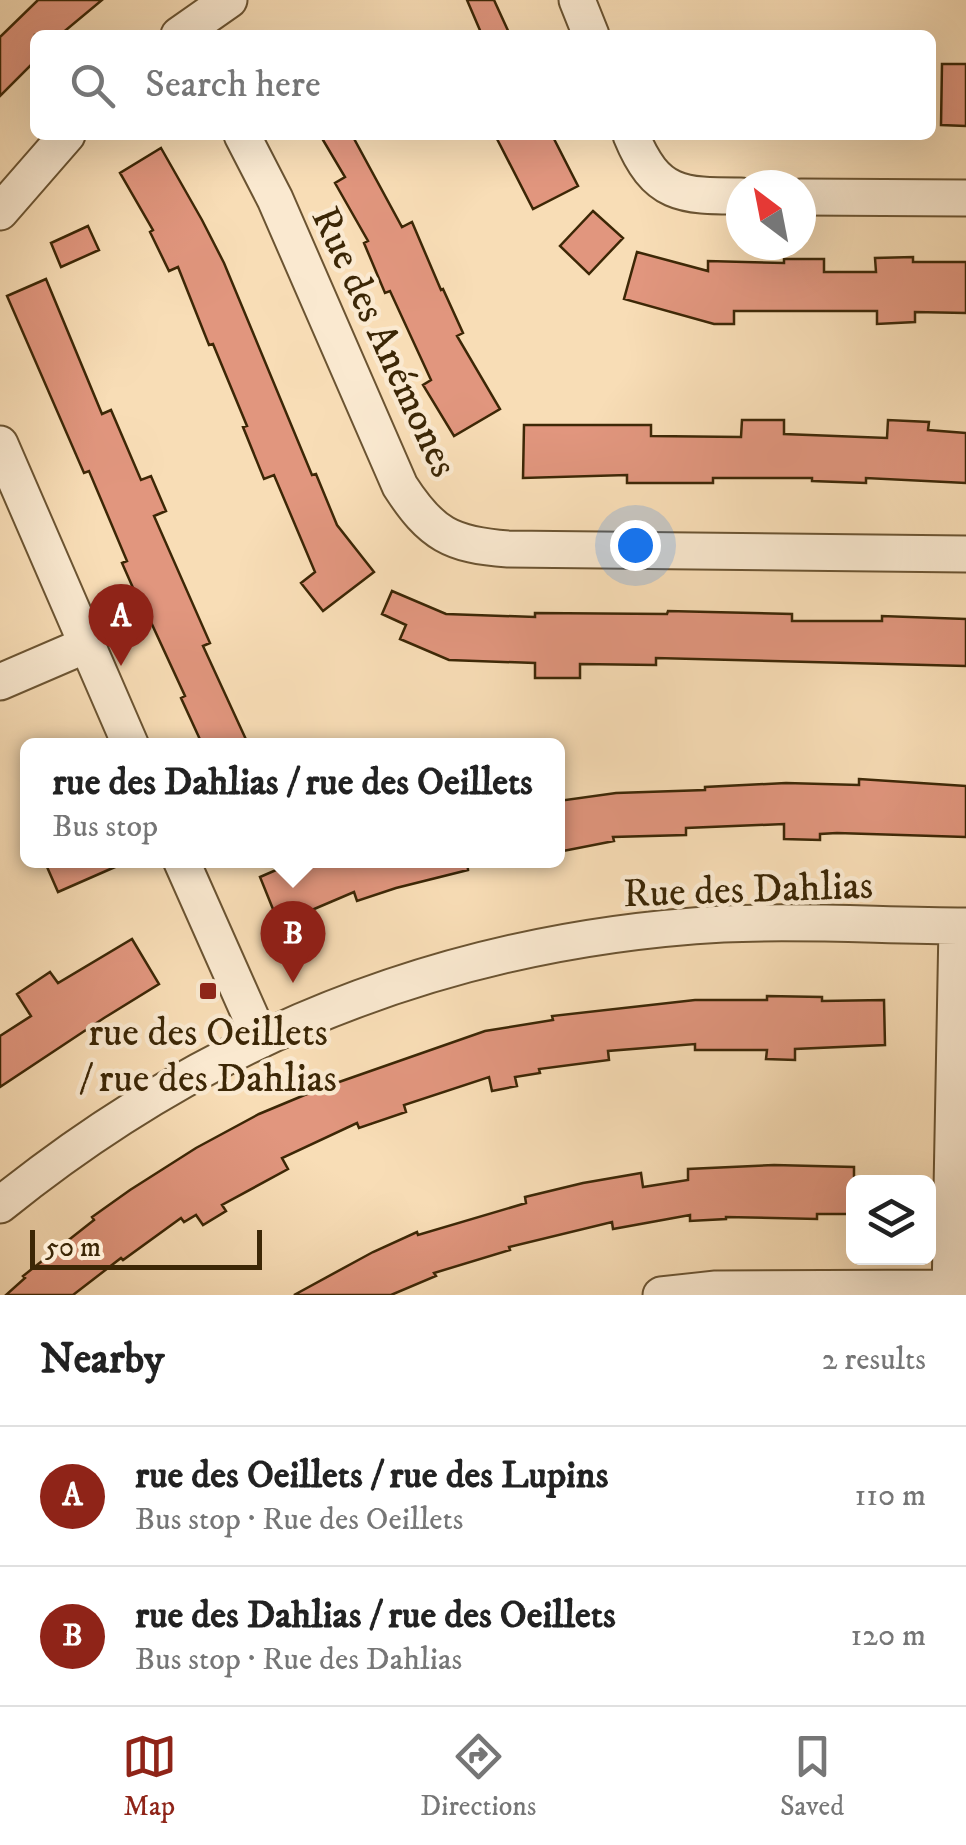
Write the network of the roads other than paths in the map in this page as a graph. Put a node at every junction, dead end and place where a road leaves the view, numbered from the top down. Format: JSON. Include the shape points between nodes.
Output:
{"nodes":[{"id":1,"x":229,"y":0,"type":"edge"},
{"id":2,"x":578,"y":0,"type":"edge"},
{"id":3,"x":186,"y":30,"type":"edge"},
{"id":4,"x":589,"y":30,"type":"edge"},
{"id":5,"x":63,"y":140,"type":"edge"},
{"id":6,"x":245,"y":140,"type":"edge"},
{"id":7,"x":635,"y":140,"type":"edge"},
{"id":8,"x":726,"y":196,"type":"edge"},
{"id":9,"x":816,"y":197,"type":"edge"},
{"id":10,"x":966,"y":198,"type":"edge"},
{"id":11,"x":0,"y":212,"type":"edge"},
{"id":12,"x":0,"y":444,"type":"edge"},
{"id":13,"x":966,"y":554,"type":"edge"},
{"id":14,"x":86,"y":645,"type":"junction"},
{"id":15,"x":0,"y":682,"type":"edge"},
{"id":16,"x":127,"y":738,"type":"edge"},
{"id":17,"x":185,"y":868,"type":"edge"},
{"id":18,"x":961,"y":926,"type":"edge"},
{"id":19,"x":261,"y":1040,"type":"junction"},
{"id":20,"x":0,"y":1205,"type":"edge"},
{"id":21,"x":950,"y":1292,"type":"edge"},
{"id":22,"x":662,"y":1295,"type":"edge"}],
"edges":[{"from":1,"to":3,"type":"street"},
{"from":2,"to":4,"type":"street"},
{"from":5,"to":11,"type":"street"},
{"from":6,"to":13,"type":"street","name":"Rue des Anémones","via":[[400,486],[426,521],[451,539],[508,548]]},
{"from":7,"to":8,"type":"street","via":[[652,172],[674,190]]},
{"from":9,"to":10,"type":"street"},
{"from":12,"to":14,"type":"street"},
{"from":14,"to":15,"type":"street"},
{"from":14,"to":16,"type":"street"},
{"from":17,"to":19,"type":"street"},
{"from":18,"to":19,"type":"street","name":"Rue des Dahlias","via":[[724,924],[556,943],[384,989]]},
{"from":18,"to":21,"type":"street"},
{"from":19,"to":20,"type":"street","name":"Rue des Dahlias","via":[[98,1131]]},
{"from":21,"to":22,"type":"street","via":[[731,1289]]}]}
